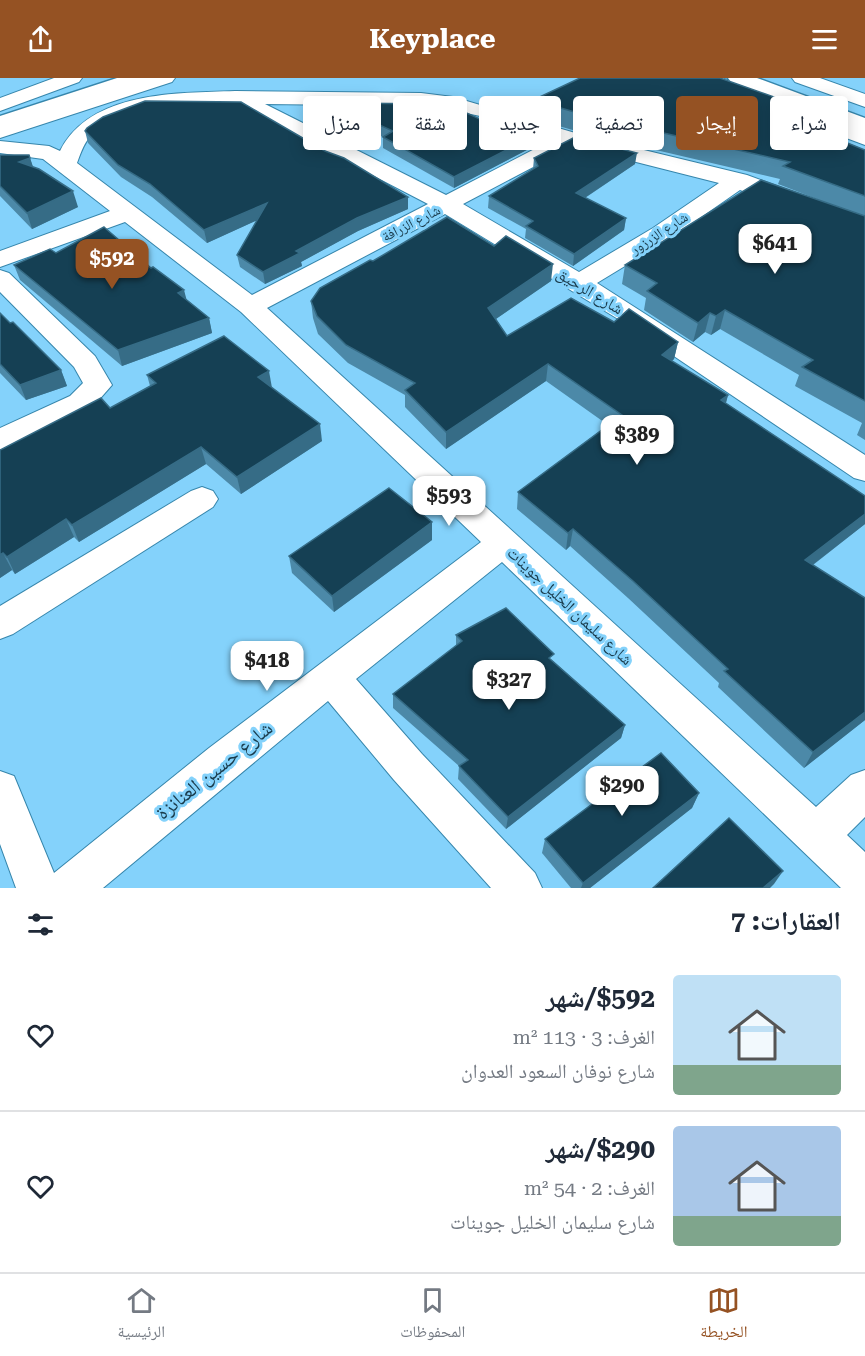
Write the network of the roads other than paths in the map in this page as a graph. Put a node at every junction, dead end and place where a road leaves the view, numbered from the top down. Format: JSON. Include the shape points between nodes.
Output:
{"nodes":[{"id":1,"x":72,"y":78,"type":"edge"},
{"id":2,"x":103,"y":78,"type":"edge"},
{"id":3,"x":138,"y":78,"type":"edge"},
{"id":4,"x":165,"y":78,"type":"edge"},
{"id":5,"x":704,"y":78,"type":"edge"},
{"id":6,"x":738,"y":78,"type":"edge"},
{"id":7,"x":769,"y":78,"type":"edge"},
{"id":8,"x":802,"y":78,"type":"edge"},
{"id":9,"x":0,"y":88,"type":"edge"},
{"id":10,"x":41,"y":93,"type":"junction"},
{"id":11,"x":239,"y":99,"type":"junction"},
{"id":12,"x":865,"y":101,"type":"edge"},
{"id":13,"x":0,"y":106,"type":"edge"},
{"id":14,"x":865,"y":114,"type":"edge"},
{"id":15,"x":41,"y":119,"type":"junction"},
{"id":16,"x":0,"y":123,"type":"edge"},
{"id":17,"x":865,"y":126,"type":"edge"},
{"id":18,"x":0,"y":132,"type":"edge"},
{"id":19,"x":571,"y":139,"type":"junction"},
{"id":20,"x":865,"y":139,"type":"edge"},
{"id":21,"x":0,"y":147,"type":"edge"},
{"id":22,"x":57,"y":159,"type":"junction"},
{"id":23,"x":739,"y":180,"type":"junction"},
{"id":24,"x":445,"y":206,"type":"junction"},
{"id":25,"x":128,"y":213,"type":"junction"},
{"id":26,"x":865,"y":228,"type":"edge"},
{"id":27,"x":0,"y":260,"type":"edge"},
{"id":28,"x":0,"y":278,"type":"edge"},
{"id":29,"x":578,"y":284,"type":"junction"},
{"id":30,"x":250,"y":306,"type":"junction"},
{"id":31,"x":0,"y":441,"type":"edge"},
{"id":32,"x":865,"y":470,"type":"edge"},
{"id":33,"x":202,"y":500,"type":"dead end"},
{"id":34,"x":503,"y":543,"type":"junction"},
{"id":35,"x":0,"y":624,"type":"edge"},
{"id":36,"x":331,"y":677,"type":"junction"},
{"id":37,"x":865,"y":789,"type":"edge"},
{"id":38,"x":0,"y":790,"type":"edge"},
{"id":39,"x":816,"y":836,"type":"junction"},
{"id":40,"x":865,"y":881,"type":"edge"},
{"id":41,"x":38,"y":888,"type":"edge"},
{"id":42,"x":69,"y":888,"type":"edge"},
{"id":43,"x":520,"y":888,"type":"edge"}],
"edges":[{"from":1,"to":10,"type":"street"},
{"from":2,"to":10,"type":"main road"},
{"from":3,"to":16,"type":"main road"},
{"from":4,"to":15,"type":"street"},
{"from":5,"to":20,"type":"street"},
{"from":6,"to":17,"type":"main road"},
{"from":7,"to":14,"type":"main road"},
{"from":8,"to":12,"type":"street"},
{"from":9,"to":10,"type":"street"},
{"from":10,"to":13,"type":"main road"},
{"from":11,"to":19,"type":"street","via":[[445,101]]},
{"from":11,"to":22,"type":"street","via":[[176,100],[128,110],[85,130],[71,149]]},
{"from":11,"to":24,"type":"street","name":"شارع الرحيق"},
{"from":15,"to":18,"type":"street"},
{"from":15,"to":22,"type":"street"},
{"from":19,"to":23,"type":"street"},
{"from":19,"to":24,"type":"street","name":"شارع الزرافة"},
{"from":21,"to":22,"type":"street"},
{"from":22,"to":25,"type":"street","name":"شارع سليمان الخليل جوينات"},
{"from":23,"to":26,"type":"street","via":[[802,200]]},
{"from":23,"to":29,"type":"street","name":"شارع الزرزور"},
{"from":24,"to":29,"type":"street","name":"شارع الرحيق"},
{"from":24,"to":30,"type":"street","name":"شارع الزرافة"},
{"from":25,"to":27,"type":"street"},
{"from":25,"to":30,"type":"street","name":"شارع سليمان الخليل جوينات"},
{"from":28,"to":31,"type":"street","via":[[85,362],[98,385],[80,402]]},
{"from":29,"to":32,"type":"street","name":"شارع الرحيق","via":[[703,361]]},
{"from":30,"to":34,"type":"street","name":"شارع سليمان الخليل جوينات"},
{"from":33,"to":35,"type":"street"},
{"from":34,"to":36,"type":"street","name":"شارع حسين العنانزة"},
{"from":34,"to":39,"type":"street","name":"شارع سليمان الخليل جوينات"},
{"from":36,"to":42,"type":"street","name":"شارع حسين العنانزة"},
{"from":36,"to":43,"type":"street"},
{"from":37,"to":39,"type":"street"},
{"from":38,"to":41,"type":"street"},
{"from":39,"to":40,"type":"street","name":"شارع سليمان الخليل جوينات"}]}
